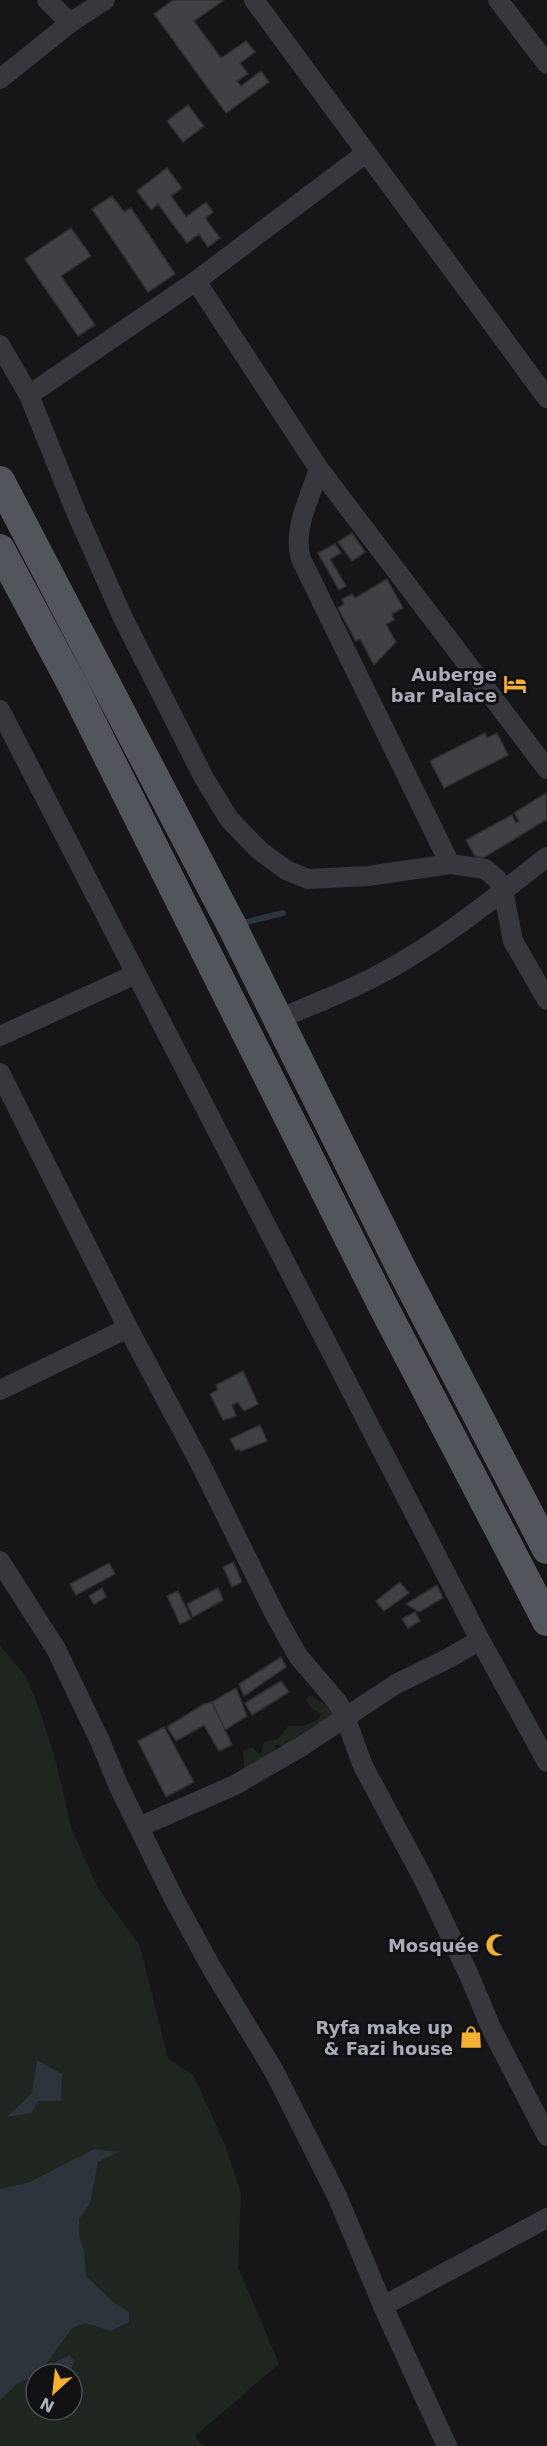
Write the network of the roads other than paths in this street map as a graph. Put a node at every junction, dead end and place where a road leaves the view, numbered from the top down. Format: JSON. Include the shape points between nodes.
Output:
{"nodes":[{"id":1,"x":47,"y":0,"type":"edge"},
{"id":2,"x":105,"y":0,"type":"edge"},
{"id":3,"x":254,"y":0,"type":"edge"},
{"id":4,"x":498,"y":0,"type":"edge"},
{"id":5,"x":70,"y":24,"type":"junction"},
{"id":6,"x":547,"y":64,"type":"edge"},
{"id":7,"x":0,"y":79,"type":"edge"},
{"id":8,"x":366,"y":153,"type":"junction"},
{"id":9,"x":196,"y":281,"type":"junction"},
{"id":10,"x":0,"y":345,"type":"edge"},
{"id":11,"x":29,"y":395,"type":"junction"},
{"id":12,"x":547,"y":398,"type":"edge"},
{"id":13,"x":319,"y":469,"type":"junction"},
{"id":14,"x":0,"y":481,"type":"edge"},
{"id":15,"x":0,"y":549,"type":"edge"},
{"id":16,"x":0,"y":710,"type":"edge"},
{"id":17,"x":547,"y":769,"type":"edge"},
{"id":18,"x":547,"y":857,"type":"edge"},
{"id":19,"x":450,"y":864,"type":"junction"},
{"id":20,"x":503,"y":890,"type":"junction"},
{"id":21,"x":136,"y":974,"type":"junction"},
{"id":22,"x":547,"y":1000,"type":"edge"},
{"id":23,"x":279,"y":1019,"type":"junction"},
{"id":24,"x":0,"y":1036,"type":"edge"},
{"id":25,"x":0,"y":1073,"type":"edge"},
{"id":26,"x":129,"y":1328,"type":"junction"},
{"id":27,"x":0,"y":1390,"type":"edge"},
{"id":28,"x":547,"y":1549,"type":"edge"},
{"id":29,"x":0,"y":1561,"type":"edge"},
{"id":30,"x":547,"y":1621,"type":"edge"},
{"id":31,"x":480,"y":1640,"type":"junction"},
{"id":32,"x":345,"y":1717,"type":"junction"},
{"id":33,"x":547,"y":1762,"type":"edge"},
{"id":34,"x":139,"y":1827,"type":"junction"},
{"id":35,"x":547,"y":2136,"type":"edge"},
{"id":36,"x":547,"y":2218,"type":"edge"},
{"id":37,"x":382,"y":2306,"type":"junction"},
{"id":38,"x":447,"y":2446,"type":"edge"}],
"edges":[{"from":1,"to":5,"type":"street"},
{"from":2,"to":5,"type":"street"},
{"from":3,"to":8,"type":"street"},
{"from":4,"to":6,"type":"street"},
{"from":5,"to":7,"type":"street"},
{"from":8,"to":9,"type":"street"},
{"from":8,"to":12,"type":"street"},
{"from":9,"to":11,"type":"street"},
{"from":9,"to":13,"type":"street"},
{"from":10,"to":11,"type":"street"},
{"from":11,"to":19,"type":"street","via":[[123,618],[229,819],[259,850],[286,870],[308,879],[368,876]]},
{"from":13,"to":17,"type":"street"},
{"from":13,"to":19,"type":"street","via":[[297,547]]},
{"from":14,"to":23,"type":"main road"},
{"from":15,"to":30,"type":"main road"},
{"from":16,"to":21,"type":"street"},
{"from":18,"to":20,"type":"street"},
{"from":19,"to":20,"type":"street","via":[[485,869]]},
{"from":20,"to":22,"type":"street","via":[[513,940]]},
{"from":20,"to":23,"type":"street","via":[[444,936],[401,963]]},
{"from":21,"to":24,"type":"street"},
{"from":21,"to":31,"type":"street"},
{"from":23,"to":28,"type":"main road","via":[[401,1268]]},
{"from":25,"to":26,"type":"street"},
{"from":26,"to":27,"type":"street"},
{"from":26,"to":32,"type":"street","via":[[274,1613],[298,1656]]},
{"from":29,"to":34,"type":"street","via":[[56,1649]]},
{"from":31,"to":32,"type":"street","via":[[396,1684]]},
{"from":31,"to":33,"type":"street"},
{"from":32,"to":34,"type":"street","via":[[235,1785]]},
{"from":32,"to":35,"type":"street","via":[[363,1766],[423,1878],[492,2030]]},
{"from":34,"to":37,"type":"street","via":[[211,1967],[279,2081],[337,2196]]},
{"from":36,"to":37,"type":"street"},
{"from":37,"to":38,"type":"street"}]}
